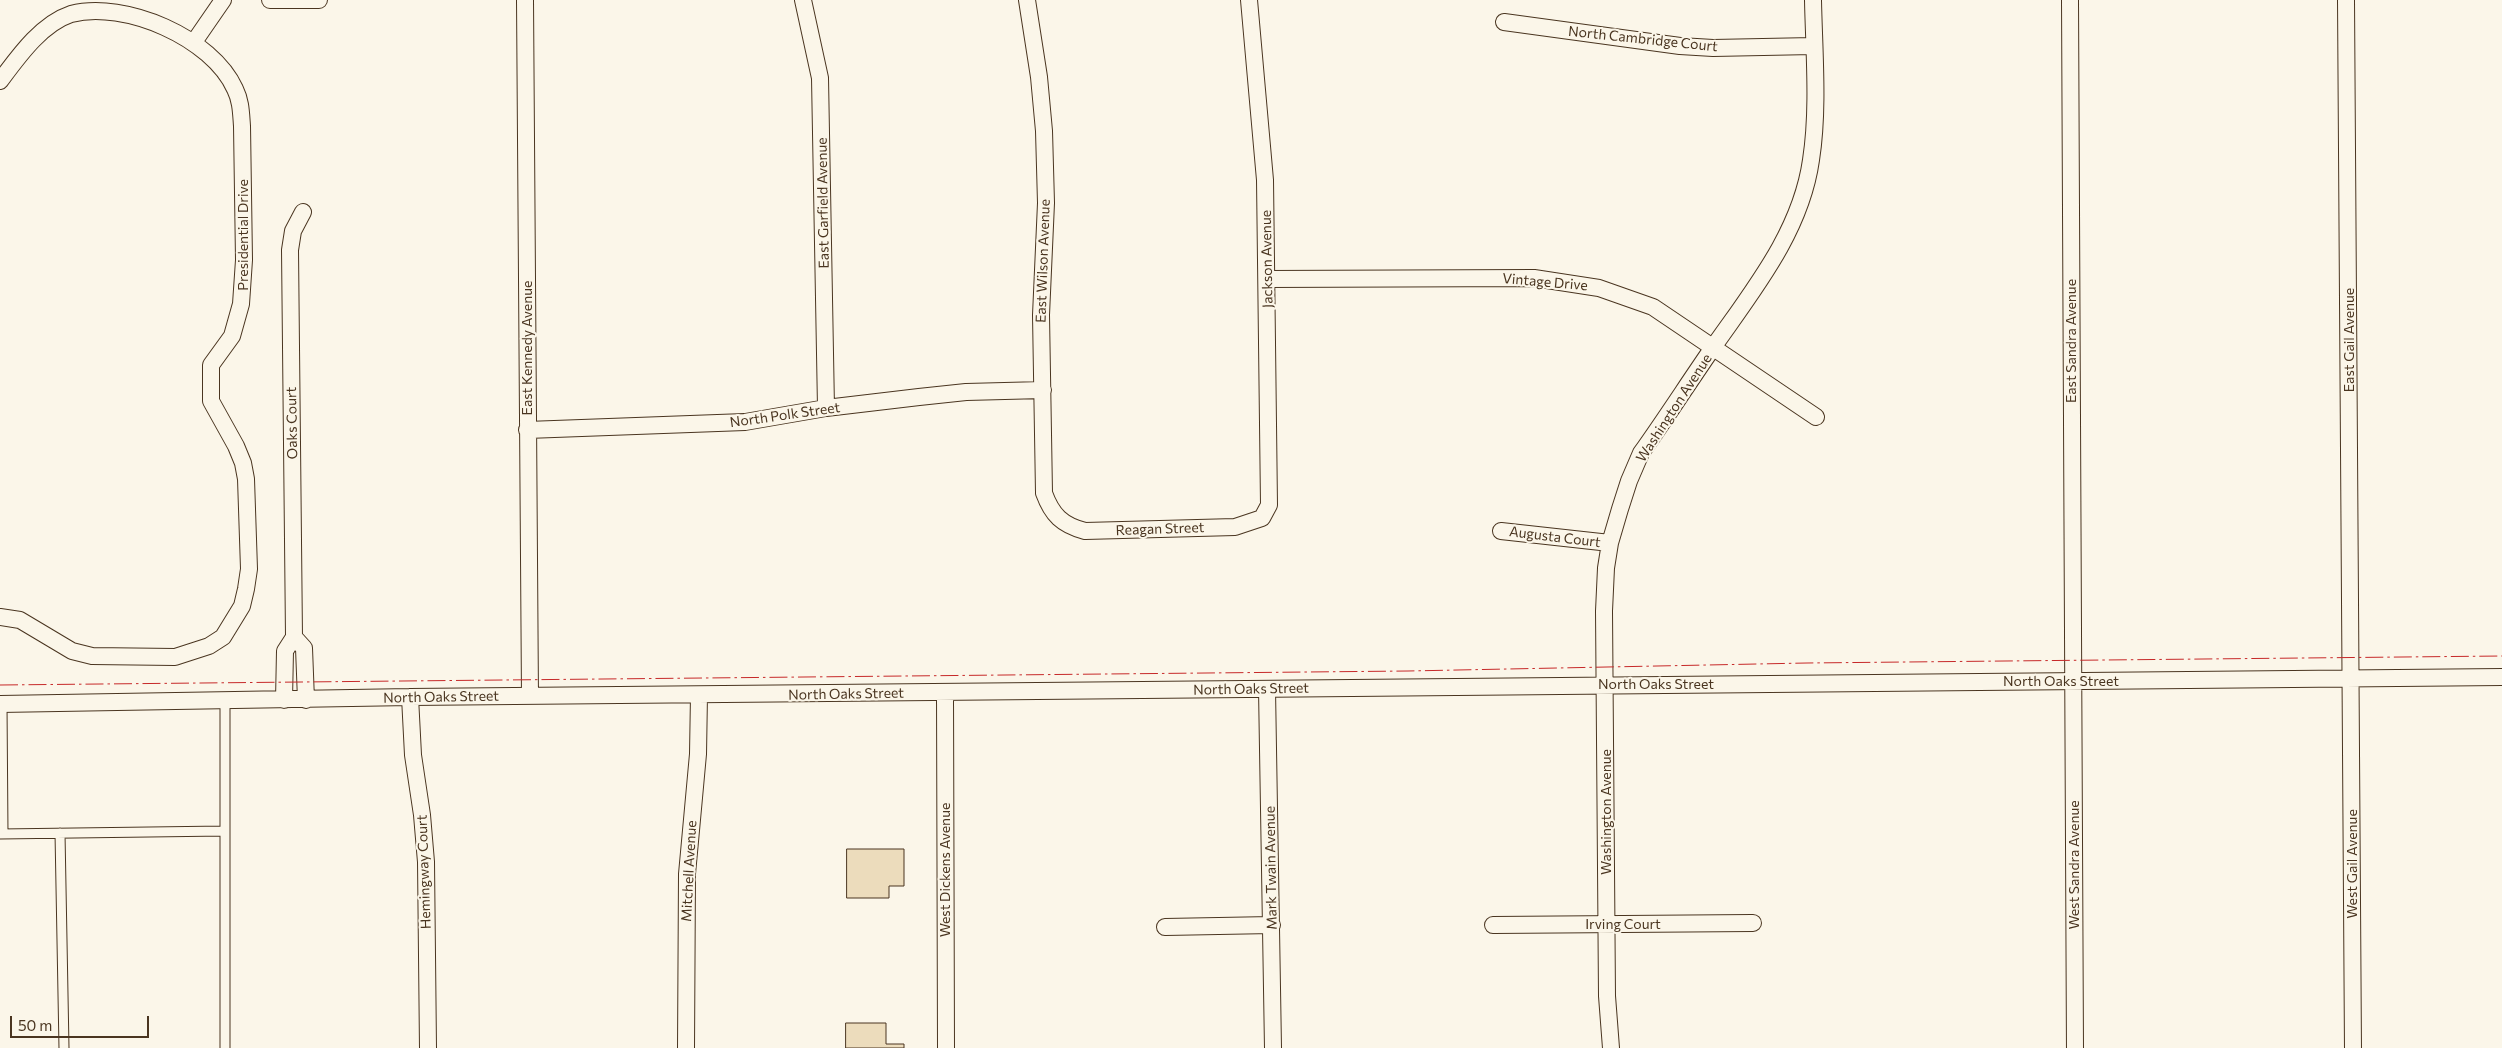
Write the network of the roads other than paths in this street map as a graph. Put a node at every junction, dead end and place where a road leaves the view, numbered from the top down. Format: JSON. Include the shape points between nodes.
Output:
{"nodes":[{"id":1,"x":223,"y":0,"type":"edge"},
{"id":2,"x":270,"y":0,"type":"edge"},
{"id":3,"x":319,"y":0,"type":"edge"},
{"id":4,"x":525,"y":0,"type":"edge"},
{"id":5,"x":803,"y":0,"type":"edge"},
{"id":6,"x":1026,"y":0,"type":"edge"},
{"id":7,"x":1249,"y":0,"type":"edge"},
{"id":8,"x":1813,"y":0,"type":"edge"},
{"id":9,"x":2070,"y":0,"type":"edge"},
{"id":10,"x":2346,"y":0,"type":"edge"},
{"id":11,"x":1504,"y":22,"type":"dead end"},
{"id":12,"x":194,"y":42,"type":"junction"},
{"id":13,"x":1814,"y":46,"type":"junction"},
{"id":14,"x":0,"y":81,"type":"edge"},
{"id":15,"x":303,"y":212,"type":"dead end"},
{"id":16,"x":1267,"y":279,"type":"junction"},
{"id":17,"x":1713,"y":347,"type":"junction"},
{"id":18,"x":1042,"y":390,"type":"junction"},
{"id":19,"x":826,"y":408,"type":"junction"},
{"id":20,"x":1816,"y":417,"type":"dead end"},
{"id":21,"x":527,"y":430,"type":"junction"},
{"id":22,"x":1262,"y":518,"type":"joint"},
{"id":23,"x":1058,"y":520,"type":"joint"},
{"id":24,"x":1501,"y":531,"type":"dead end"},
{"id":25,"x":1610,"y":543,"type":"junction"},
{"id":26,"x":0,"y":617,"type":"edge"},
{"id":27,"x":294,"y":636,"type":"junction"},
{"id":28,"x":2502,"y":677,"type":"edge"},
{"id":29,"x":2351,"y":679,"type":"junction"},
{"id":30,"x":2073,"y":681,"type":"junction"},
{"id":31,"x":1605,"y":685,"type":"junction"},
{"id":32,"x":1267,"y":689,"type":"junction"},
{"id":33,"x":944,"y":693,"type":"junction"},
{"id":34,"x":698,"y":695,"type":"junction"},
{"id":35,"x":530,"y":696,"type":"junction"},
{"id":36,"x":410,"y":698,"type":"junction"},
{"id":37,"x":284,"y":700,"type":"junction"},
{"id":38,"x":306,"y":700,"type":"junction"},
{"id":39,"x":225,"y":701,"type":"junction"},
{"id":40,"x":1,"y":704,"type":"edge"},
{"id":41,"x":224,"y":831,"type":"junction"},
{"id":42,"x":60,"y":833,"type":"junction"},
{"id":43,"x":2,"y":834,"type":"edge"},
{"id":44,"x":1753,"y":923,"type":"dead end"},
{"id":45,"x":1606,"y":924,"type":"junction"},
{"id":46,"x":1272,"y":925,"type":"junction"},
{"id":47,"x":1493,"y":925,"type":"dead end"},
{"id":48,"x":1165,"y":927,"type":"dead end"},
{"id":49,"x":64,"y":1048,"type":"edge"},
{"id":50,"x":226,"y":1048,"type":"edge"},
{"id":51,"x":428,"y":1048,"type":"edge"},
{"id":52,"x":686,"y":1048,"type":"edge"},
{"id":53,"x":946,"y":1048,"type":"edge"},
{"id":54,"x":1273,"y":1048,"type":"edge"},
{"id":55,"x":1611,"y":1048,"type":"edge"},
{"id":56,"x":2075,"y":1048,"type":"edge"},
{"id":57,"x":2352,"y":1048,"type":"edge"}],
"edges":[{"from":1,"to":12,"type":"street"},
{"from":2,"to":3,"type":"street"},
{"from":4,"to":21,"type":"street","name":"East Kennedy Avenue"},
{"from":5,"to":19,"type":"street","name":"East Garfield Avenue","via":[[820,78]]},
{"from":6,"to":18,"type":"street","name":"East Wilson Avenue","via":[[1044,131],[1046,202],[1041,277]]},
{"from":7,"to":16,"type":"street","name":"Jackson Avenue","via":[[1265,180]]},
{"from":8,"to":13,"type":"street","name":"Washington Avenue"},
{"from":9,"to":30,"type":"street","name":"East Sandra Avenue"},
{"from":10,"to":29,"type":"street","name":"East Gail Avenue"},
{"from":11,"to":13,"type":"street","name":"North Cambridge Court","via":[[1680,46]]},
{"from":12,"to":14,"type":"street","name":"Presidential Drive","via":[[127,10],[71,13],[36,38]]},
{"from":12,"to":26,"type":"street","name":"Presidential Drive","via":[[216,60],[235,89],[241,106],[243,294],[232,336],[211,365],[210,390],[211,401],[243,463],[246,479],[248,569],[242,606],[223,637],[209,646],[175,657],[92,656],[72,651],[20,620]]},
{"from":13,"to":17,"type":"street","name":"Washington Avenue","via":[[1812,149],[1804,190],[1792,223],[1769,268]]},
{"from":15,"to":27,"type":"street","name":"Oaks Court","via":[[293,231],[290,250]]},
{"from":16,"to":17,"type":"street","name":"Vintage Drive","via":[[1500,278],[1569,282],[1599,288],[1652,307]]},
{"from":16,"to":22,"type":"street","name":"Jackson Avenue","via":[[1270,489],[1269,505]]},
{"from":17,"to":20,"type":"street","name":"Vintage Drive"},
{"from":17,"to":25,"type":"street","name":"Washington Avenue","via":[[1642,453],[1628,481]]},
{"from":18,"to":19,"type":"street","name":"North Polk Street","via":[[966,392]]},
{"from":18,"to":23,"type":"street","name":"East Wilson Avenue","via":[[1044,493]]},
{"from":19,"to":21,"type":"street","name":"North Polk Street","via":[[745,422]]},
{"from":21,"to":35,"type":"street","name":"East Kennedy Avenue"},
{"from":22,"to":23,"type":"street","name":"Reagan Street","via":[[1235,527],[1085,531]]},
{"from":24,"to":25,"type":"street","name":"Augusta Court"},
{"from":25,"to":31,"type":"street","name":"Washington Avenue","via":[[1604,611]]},
{"from":27,"to":37,"type":"street","name":"Oaks Court","via":[[285,651]]},
{"from":27,"to":38,"type":"street","name":"Oaks Court","via":[[304,648]]},
{"from":28,"to":29,"type":"street","name":"North Oaks Street"},
{"from":29,"to":30,"type":"street","name":"North Oaks Street"},
{"from":29,"to":57,"type":"street","name":"West Gail Avenue"},
{"from":30,"to":31,"type":"street","name":"North Oaks Street"},
{"from":30,"to":56,"type":"street","name":"West Sandra Avenue"},
{"from":31,"to":32,"type":"street","name":"North Oaks Street"},
{"from":31,"to":45,"type":"street","name":"Washington Avenue"},
{"from":32,"to":33,"type":"street","name":"North Oaks Street"},
{"from":32,"to":46,"type":"street","name":"Mark Twain Avenue"},
{"from":33,"to":34,"type":"street","name":"North Oaks Street"},
{"from":33,"to":53,"type":"street","name":"West Dickens Avenue"},
{"from":34,"to":35,"type":"street","name":"North Oaks Street"},
{"from":34,"to":52,"type":"street","name":"Mitchell Avenue","via":[[698,754],[687,874]]},
{"from":35,"to":36,"type":"street","name":"North Oaks Street"},
{"from":36,"to":38,"type":"street","name":"North Oaks Street"},
{"from":36,"to":51,"type":"street","name":"Hemingway Court","via":[[413,755],[426,862]]},
{"from":37,"to":38,"type":"street","name":"North Oaks Street"},
{"from":37,"to":39,"type":"street","name":"North Oaks Street"},
{"from":39,"to":40,"type":"street","name":"North Oaks Street"},
{"from":39,"to":41,"type":"lane"},
{"from":40,"to":43,"type":"lane"},
{"from":41,"to":42,"type":"lane"},
{"from":41,"to":50,"type":"lane"},
{"from":42,"to":43,"type":"lane"},
{"from":42,"to":49,"type":"lane"},
{"from":44,"to":45,"type":"street","name":"Irving Court"},
{"from":45,"to":47,"type":"street","name":"Irving Court"},
{"from":45,"to":55,"type":"street","name":"Washington Avenue"},
{"from":46,"to":48,"type":"street"},
{"from":46,"to":54,"type":"street","name":"Mark Twain Avenue"}]}
